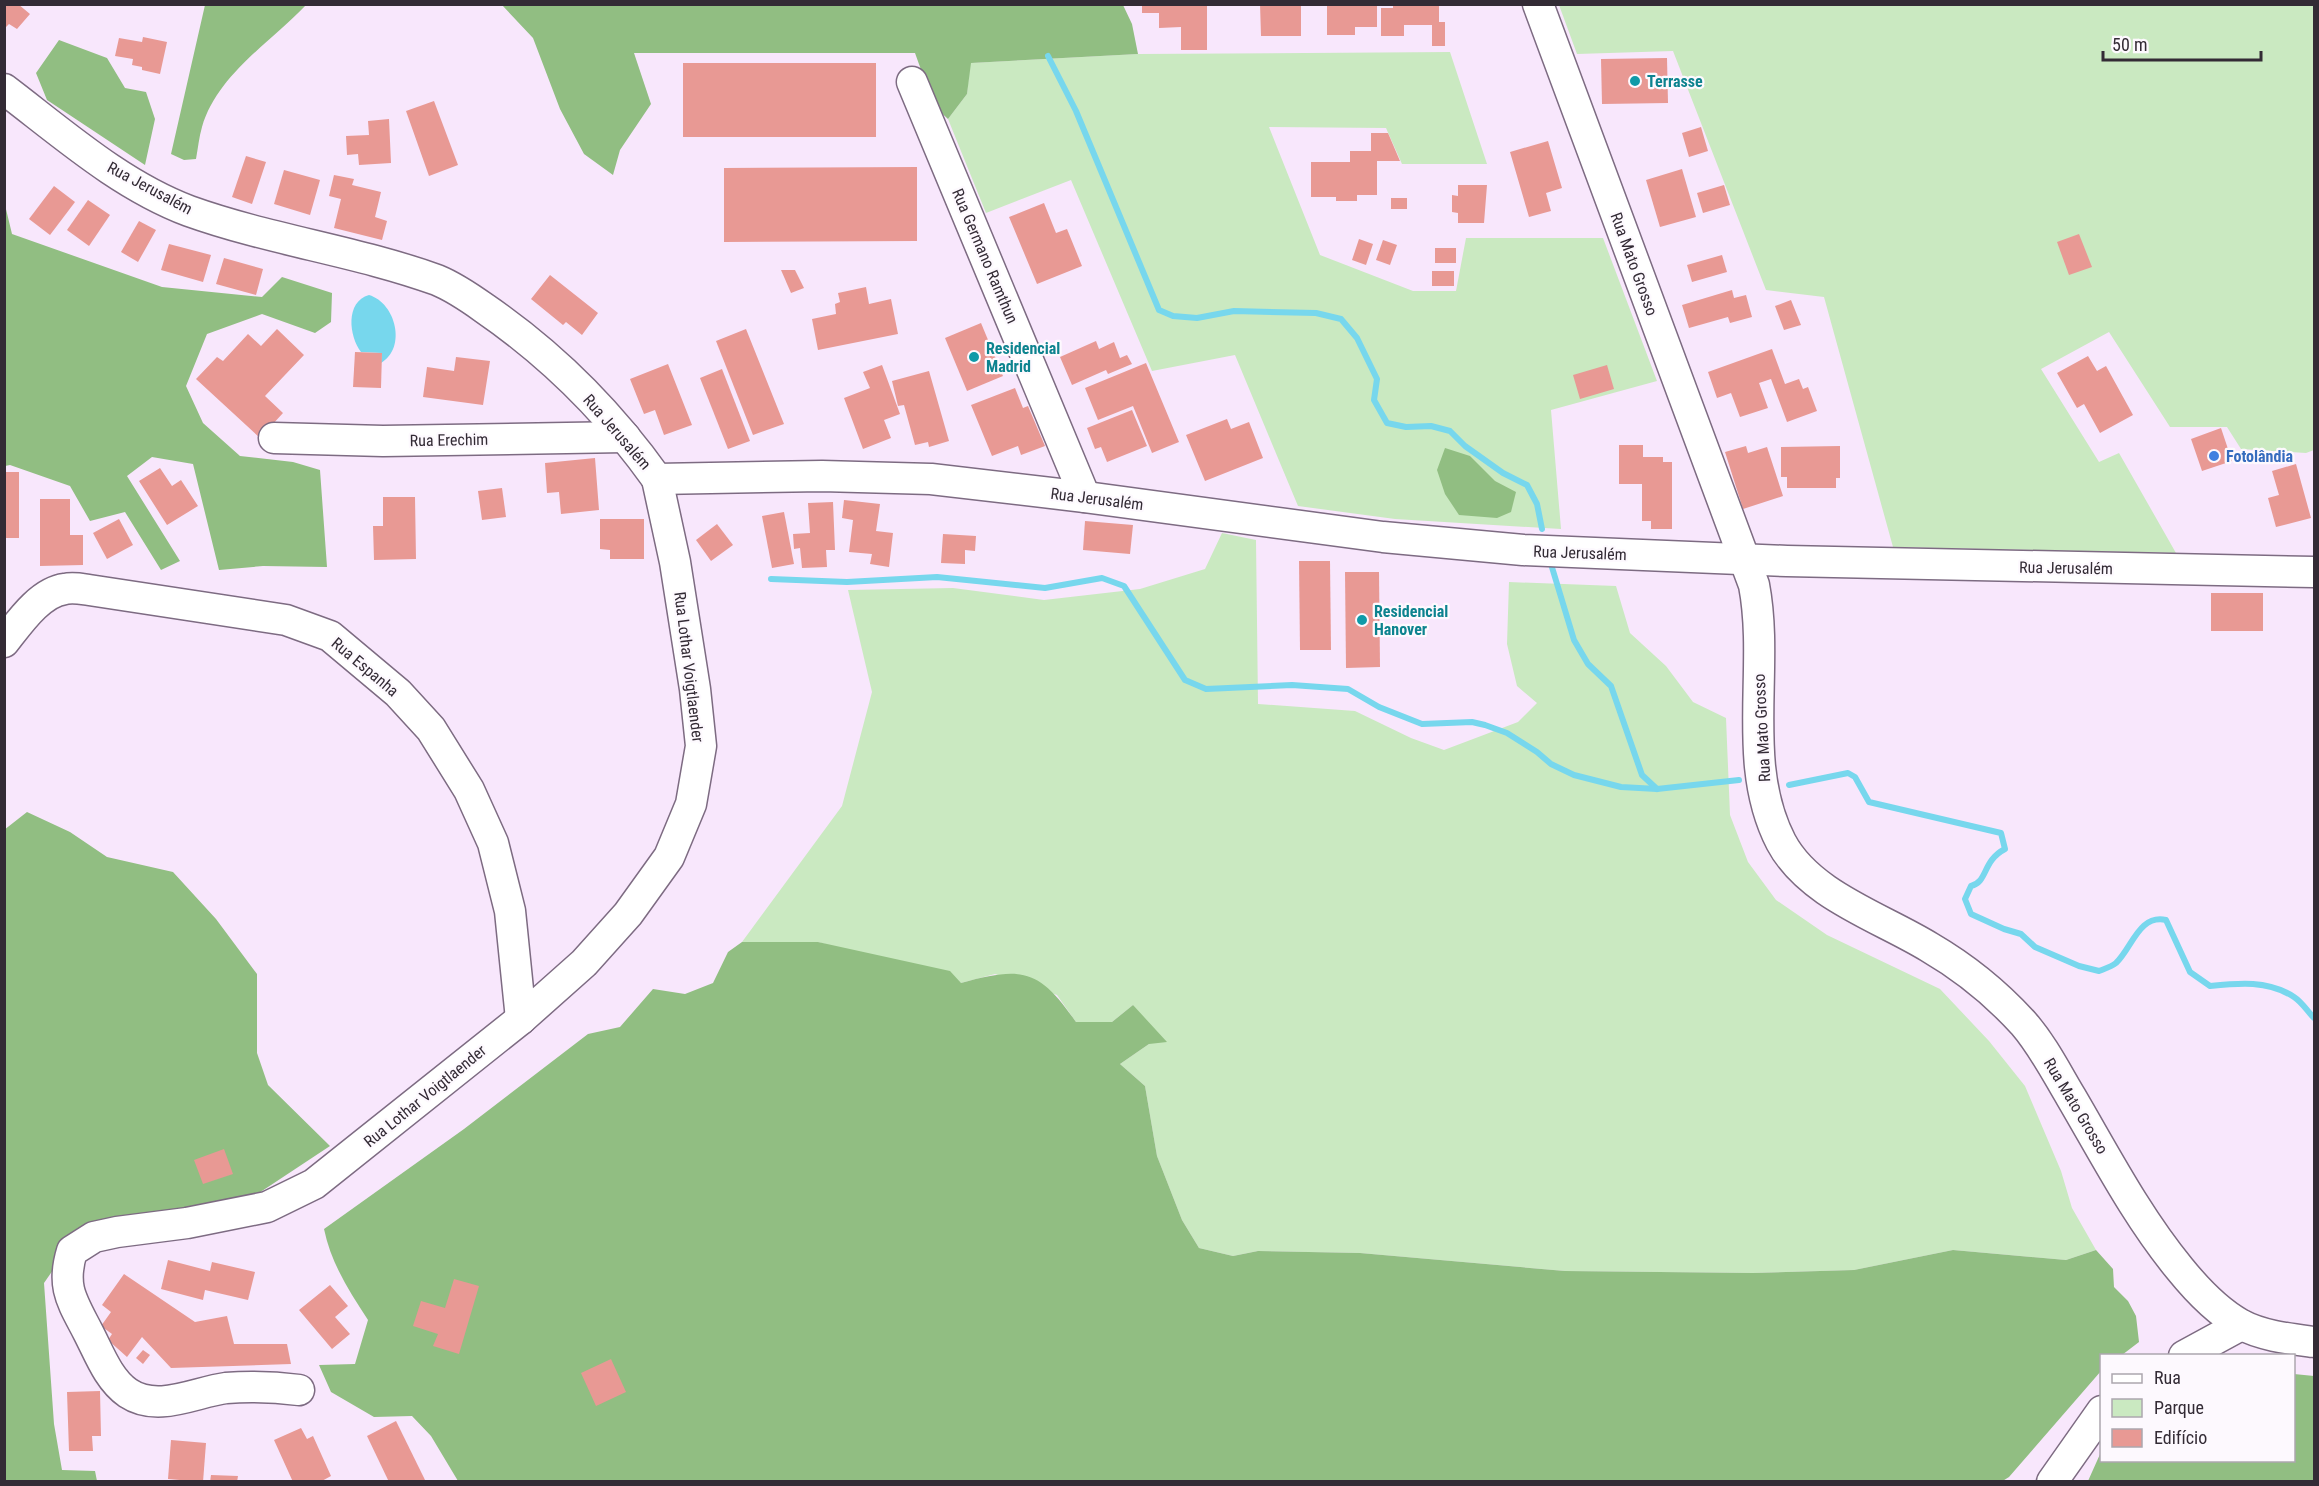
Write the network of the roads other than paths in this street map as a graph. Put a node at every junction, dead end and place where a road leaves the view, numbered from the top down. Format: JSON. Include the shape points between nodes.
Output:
{"nodes":[{"id":1,"x":1538,"y":4,"type":"edge"},
{"id":2,"x":912,"y":82,"type":"dead end"},
{"id":3,"x":4,"y":89,"type":"edge"},
{"id":4,"x":625,"y":437,"type":"junction"},
{"id":5,"x":274,"y":438,"type":"dead end"},
{"id":6,"x":657,"y":479,"type":"junction"},
{"id":7,"x":1085,"y":497,"type":"junction"},
{"id":8,"x":1745,"y":560,"type":"junction"},
{"id":9,"x":2314,"y":572,"type":"edge"},
{"id":10,"x":4,"y":642,"type":"edge"},
{"id":11,"x":521,"y":1019,"type":"junction"},
{"id":12,"x":2241,"y":1325,"type":"junction"},
{"id":13,"x":2314,"y":1342,"type":"edge"},
{"id":14,"x":2188,"y":1354,"type":"edge"},
{"id":15,"x":299,"y":1390,"type":"dead end"},
{"id":16,"x":2100,"y":1414,"type":"edge"},
{"id":17,"x":2052,"y":1482,"type":"edge"}],
"edges":[{"from":1,"to":8,"type":"street","name":"Rua Mato Grosso"},
{"from":2,"to":7,"type":"street","name":"Rua Germano Ramthun"},
{"from":3,"to":4,"type":"street","name":"Rua Jerusalém","via":[[105,165],[188,210],[440,281],[510,326],[542,352]]},
{"from":4,"to":5,"type":"street","name":"Rua Erechim","via":[[383,441]]},
{"from":4,"to":6,"type":"street","name":"Rua Jerusalém"},
{"from":6,"to":7,"type":"street","name":"Rua Jerusalém","via":[[882,477]]},
{"from":6,"to":11,"type":"street","name":"Rua Lothar Voigtlaender","via":[[695,689],[700,746],[692,804],[669,857],[628,914],[584,963]]},
{"from":7,"to":8,"type":"street","name":"Rua Jerusalém","via":[[1445,544]]},
{"from":8,"to":9,"type":"street","name":"Rua Jerusalém"},
{"from":8,"to":12,"type":"street","name":"Rua Mato Grosso","via":[[1758,607],[1761,768],[1768,815],[1782,844],[1803,871],[1840,898],[1960,966],[2010,1009],[2047,1056],[2162,1248],[2193,1285]]},
{"from":10,"to":11,"type":"street","name":"Rua Espanha","via":[[44,599],[64,588],[286,620],[330,636],[398,693],[431,729],[469,790],[493,843],[510,911]]},
{"from":11,"to":15,"type":"street","name":"Rua Lothar Voigtlaender","via":[[314,1185],[267,1208],[94,1237],[72,1251],[66,1271],[68,1293],[111,1377],[128,1393],[162,1401],[225,1389]]},
{"from":12,"to":13,"type":"street","name":"Rua Mato Grosso"},
{"from":12,"to":14,"type":"street"},
{"from":16,"to":17,"type":"street"}]}
